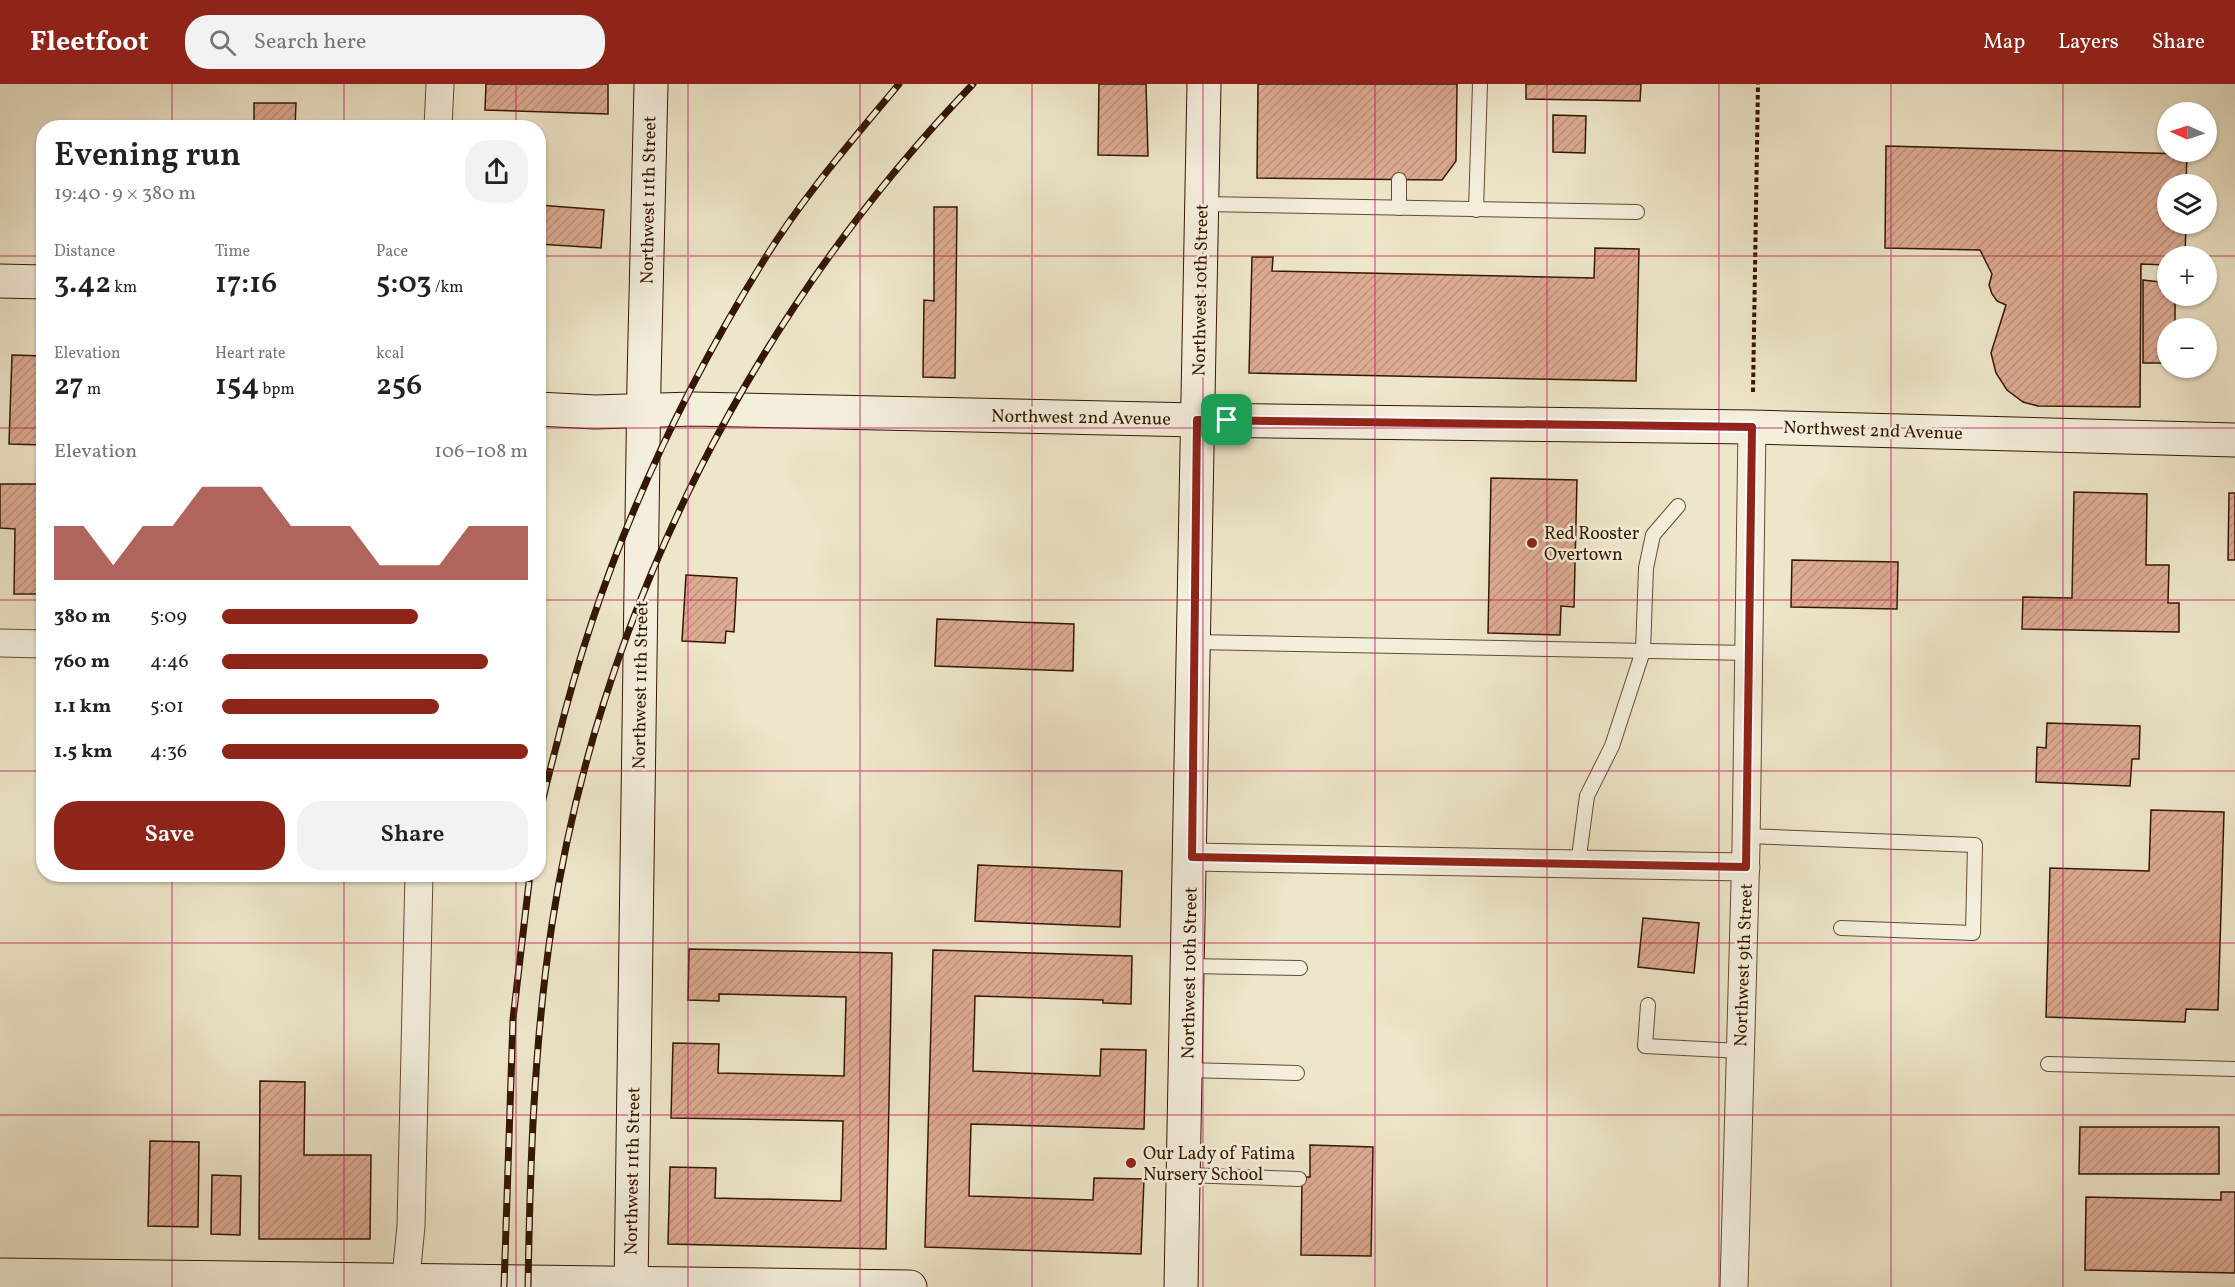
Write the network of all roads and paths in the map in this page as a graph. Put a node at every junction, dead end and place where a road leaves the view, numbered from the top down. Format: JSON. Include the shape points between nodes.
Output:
{"nodes":[{"id":1,"x":440,"y":84,"type":"edge"},
{"id":2,"x":651,"y":84,"type":"edge"},
{"id":3,"x":1204,"y":84,"type":"edge"},
{"id":4,"x":1480,"y":84,"type":"edge"},
{"id":5,"x":1758,"y":84,"type":"edge"},
{"id":6,"x":438,"y":120,"type":"edge"},
{"id":7,"x":1399,"y":180,"type":"dead end"},
{"id":8,"x":1202,"y":204,"type":"junction"},
{"id":9,"x":1398,"y":208,"type":"junction"},
{"id":10,"x":1476,"y":210,"type":"junction"},
{"id":11,"x":1637,"y":212,"type":"dead end"},
{"id":12,"x":0,"y":281,"type":"edge"},
{"id":13,"x":36,"y":282,"type":"edge"},
{"id":14,"x":546,"y":409,"type":"edge"},
{"id":15,"x":643,"y":411,"type":"junction"},
{"id":16,"x":1752,"y":414,"type":"junction"},
{"id":17,"x":1197,"y":420,"type":"junction"},
{"id":18,"x":2235,"y":440,"type":"edge"},
{"id":19,"x":1678,"y":506,"type":"dead end"},
{"id":20,"x":1195,"y":642,"type":"junction"},
{"id":21,"x":0,"y":643,"type":"edge"},
{"id":22,"x":36,"y":644,"type":"edge"},
{"id":23,"x":1643,"y":651,"type":"junction"},
{"id":24,"x":1749,"y":653,"type":"junction"},
{"id":25,"x":1746,"y":836,"type":"junction"},
{"id":26,"x":1192,"y":857,"type":"junction"},
{"id":27,"x":1578,"y":864,"type":"junction"},
{"id":28,"x":1746,"y":867,"type":"junction"},
{"id":29,"x":419,"y":882,"type":"edge"},
{"id":30,"x":1841,"y":928,"type":"dead end"},
{"id":31,"x":1188,"y":966,"type":"junction"},
{"id":32,"x":1300,"y":968,"type":"dead end"},
{"id":33,"x":1647,"y":1005,"type":"dead end"},
{"id":34,"x":1741,"y":1051,"type":"junction"},
{"id":35,"x":2048,"y":1064,"type":"dead end"},
{"id":36,"x":2235,"y":1069,"type":"edge"},
{"id":37,"x":1186,"y":1070,"type":"junction"},
{"id":38,"x":1297,"y":1073,"type":"dead end"},
{"id":39,"x":1184,"y":1175,"type":"junction"},
{"id":40,"x":1299,"y":1179,"type":"dead end"},
{"id":41,"x":0,"y":1275,"type":"edge"},
{"id":42,"x":406,"y":1283,"type":"edge"},
{"id":43,"x":561,"y":1284,"type":"edge"},
{"id":44,"x":631,"y":1284,"type":"edge"},
{"id":45,"x":910,"y":1287,"type":"edge"},
{"id":46,"x":1181,"y":1287,"type":"edge"},
{"id":47,"x":1734,"y":1287,"type":"edge"}],
"edges":[{"from":1,"to":6,"type":"street"},
{"from":2,"to":15,"type":"street","name":"Northwest 11th Street"},
{"from":3,"to":8,"type":"street","name":"Northwest 10th Street"},
{"from":4,"to":10,"type":"lane"},
{"from":5,"to":16,"type":"path"},
{"from":7,"to":9,"type":"lane"},
{"from":8,"to":9,"type":"lane"},
{"from":8,"to":17,"type":"street","name":"Northwest 10th Street"},
{"from":9,"to":10,"type":"lane"},
{"from":10,"to":11,"type":"lane"},
{"from":12,"to":13,"type":"street"},
{"from":14,"to":15,"type":"street","name":"Northwest 2nd Avenue"},
{"from":15,"to":17,"type":"street","name":"Northwest 2nd Avenue","via":[[693,408]]},
{"from":15,"to":44,"type":"street","name":"Northwest 11th Street"},
{"from":16,"to":17,"type":"street","name":"Northwest 2nd Avenue"},
{"from":16,"to":18,"type":"street","name":"Northwest 2nd Avenue"},
{"from":16,"to":24,"type":"street","name":"Northwest 9th Street"},
{"from":17,"to":20,"type":"street","name":"Northwest 10th Street"},
{"from":19,"to":23,"type":"lane","via":[[1653,535],[1646,568]]},
{"from":20,"to":23,"type":"lane"},
{"from":20,"to":26,"type":"street","name":"Northwest 10th Street"},
{"from":21,"to":22,"type":"street"},
{"from":23,"to":24,"type":"lane"},
{"from":23,"to":27,"type":"lane","via":[[1612,746],[1587,796]]},
{"from":24,"to":25,"type":"street","name":"Northwest 9th Street"},
{"from":25,"to":28,"type":"street","name":"Northwest 9th Street"},
{"from":25,"to":30,"type":"lane","via":[[1976,845],[1972,933]]},
{"from":26,"to":27,"type":"street"},
{"from":26,"to":31,"type":"street","name":"Northwest 10th Street"},
{"from":27,"to":28,"type":"street"},
{"from":28,"to":34,"type":"street","name":"Northwest 9th Street"},
{"from":29,"to":42,"type":"street","via":[[411,1226]]},
{"from":31,"to":32,"type":"lane"},
{"from":31,"to":37,"type":"street","name":"Northwest 10th Street"},
{"from":33,"to":34,"type":"lane","via":[[1645,1046]]},
{"from":34,"to":47,"type":"street","name":"Northwest 9th Street"},
{"from":35,"to":36,"type":"lane"},
{"from":37,"to":38,"type":"lane"},
{"from":37,"to":39,"type":"street","name":"Northwest 10th Street"},
{"from":39,"to":40,"type":"lane"},
{"from":39,"to":46,"type":"street","name":"Northwest 10th Street"},
{"from":41,"to":42,"type":"street"},
{"from":42,"to":43,"type":"street"},
{"from":43,"to":44,"type":"street"},
{"from":44,"to":45,"type":"street"}]}
